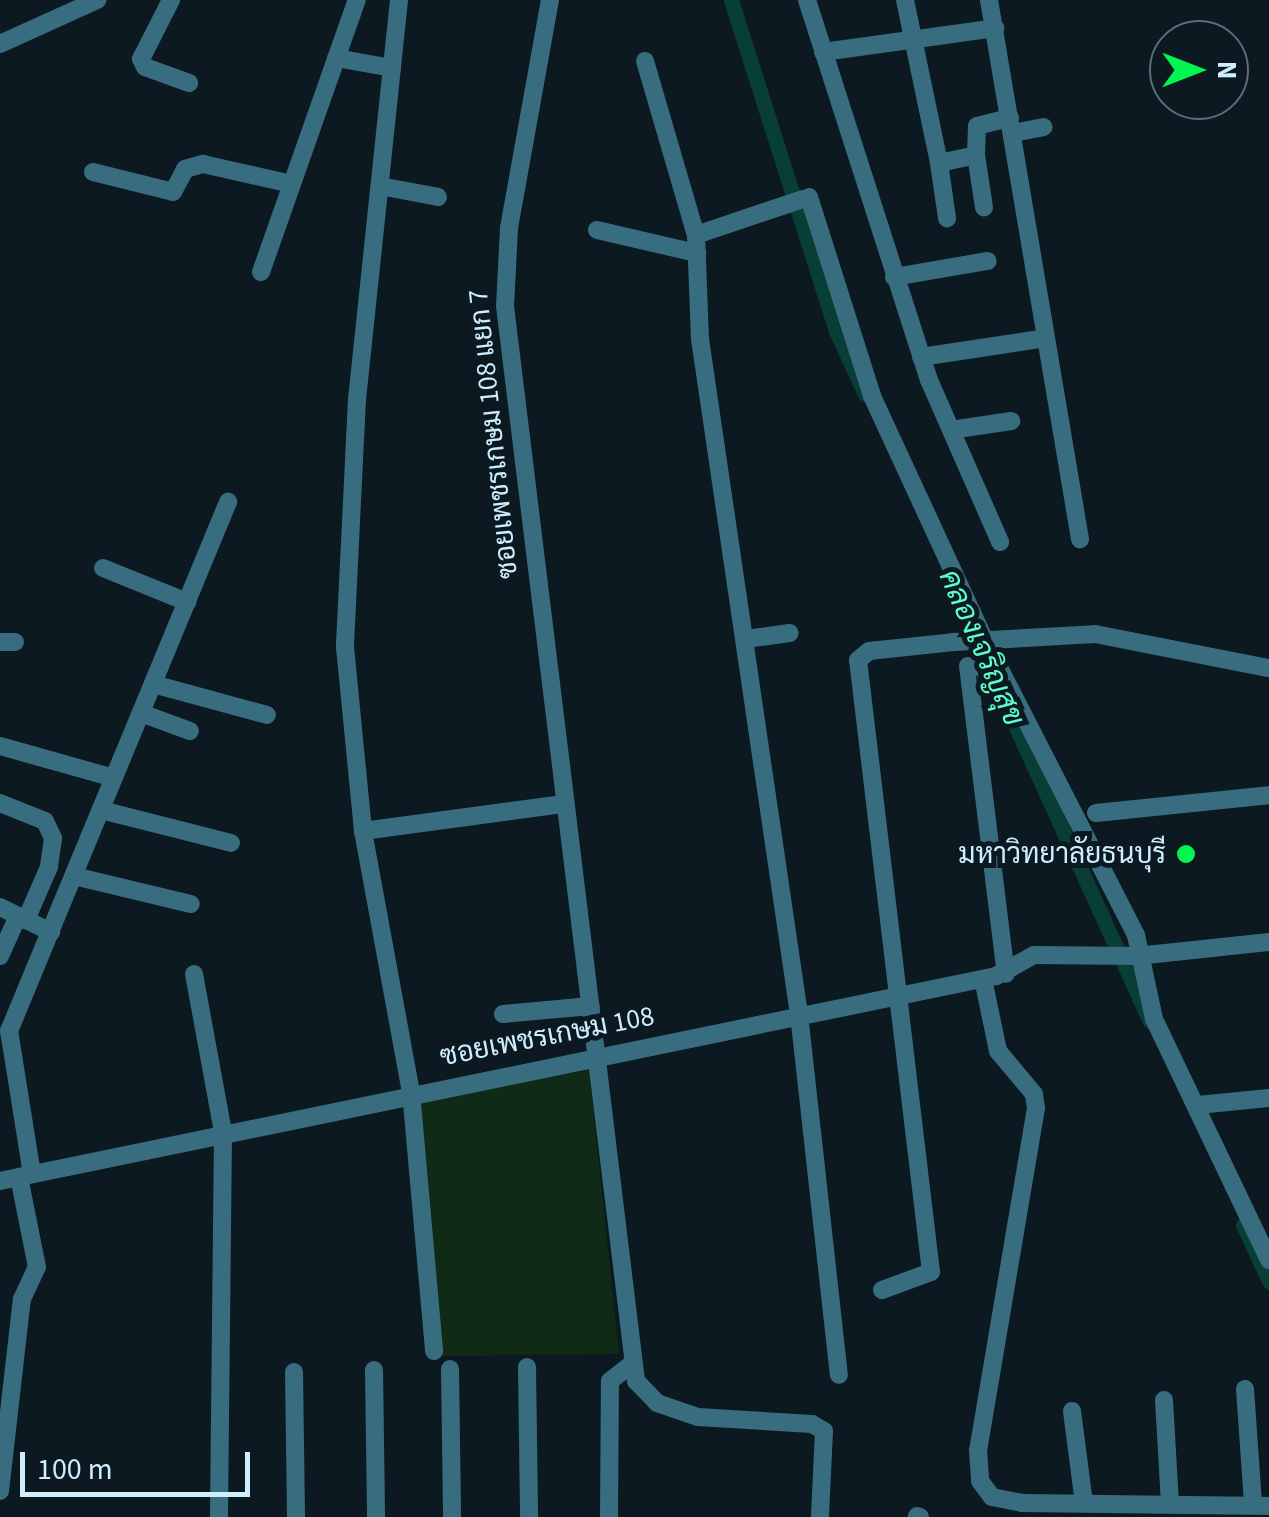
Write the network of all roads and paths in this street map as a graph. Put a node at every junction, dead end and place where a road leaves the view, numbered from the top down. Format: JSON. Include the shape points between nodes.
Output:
{"nodes":[{"id":1,"x":97,"y":0,"type":"edge"},
{"id":2,"x":170,"y":0,"type":"edge"},
{"id":3,"x":356,"y":0,"type":"edge"},
{"id":4,"x":399,"y":0,"type":"edge"},
{"id":5,"x":550,"y":0,"type":"edge"},
{"id":6,"x":808,"y":0,"type":"edge"},
{"id":7,"x":905,"y":0,"type":"edge"},
{"id":8,"x":989,"y":0,"type":"edge"},
{"id":9,"x":995,"y":28,"type":"junction"},
{"id":10,"x":913,"y":38,"type":"junction"},
{"id":11,"x":0,"y":44,"type":"edge"},
{"id":12,"x":822,"y":52,"type":"junction"},
{"id":13,"x":336,"y":58,"type":"junction"},
{"id":14,"x":645,"y":61,"type":"dead end"},
{"id":15,"x":392,"y":68,"type":"junction"},
{"id":16,"x":189,"y":83,"type":"dead end"},
{"id":17,"x":1012,"y":125,"type":"junction"},
{"id":18,"x":1043,"y":128,"type":"dead end"},
{"id":19,"x":976,"y":155,"type":"junction"},
{"id":20,"x":939,"y":164,"type":"junction"},
{"id":21,"x":94,"y":172,"type":"dead end"},
{"id":22,"x":292,"y":184,"type":"junction"},
{"id":23,"x":380,"y":186,"type":"junction"},
{"id":24,"x":438,"y":197,"type":"dead end"},
{"id":25,"x":984,"y":208,"type":"dead end"},
{"id":26,"x":946,"y":218,"type":"dead end"},
{"id":27,"x":597,"y":230,"type":"dead end"},
{"id":28,"x":697,"y":244,"type":"junction"},
{"id":29,"x":988,"y":261,"type":"dead end"},
{"id":30,"x":261,"y":272,"type":"dead end"},
{"id":31,"x":894,"y":277,"type":"junction"},
{"id":32,"x":1046,"y":338,"type":"junction"},
{"id":33,"x":921,"y":357,"type":"junction"},
{"id":34,"x":1011,"y":421,"type":"dead end"},
{"id":35,"x":951,"y":430,"type":"junction"},
{"id":36,"x":228,"y":502,"type":"dead end"},
{"id":37,"x":1080,"y":539,"type":"dead end"},
{"id":38,"x":1000,"y":542,"type":"dead end"},
{"id":39,"x":102,"y":568,"type":"dead end"},
{"id":40,"x":187,"y":602,"type":"junction"},
{"id":41,"x":790,"y":633,"type":"dead end"},
{"id":42,"x":746,"y":639,"type":"junction"},
{"id":43,"x":982,"y":640,"type":"junction"},
{"id":44,"x":968,"y":666,"type":"dead end"},
{"id":45,"x":1269,"y":668,"type":"edge"},
{"id":46,"x":153,"y":684,"type":"junction"},
{"id":47,"x":141,"y":713,"type":"junction"},
{"id":48,"x":267,"y":715,"type":"dead end"},
{"id":49,"x":190,"y":731,"type":"dead end"},
{"id":50,"x":0,"y":746,"type":"edge"},
{"id":51,"x":114,"y":778,"type":"junction"},
{"id":52,"x":1269,"y":794,"type":"edge"},
{"id":53,"x":0,"y":803,"type":"edge"},
{"id":54,"x":564,"y":804,"type":"junction"},
{"id":55,"x":101,"y":810,"type":"junction"},
{"id":56,"x":1096,"y":812,"type":"dead end"},
{"id":57,"x":363,"y":830,"type":"junction"},
{"id":58,"x":231,"y":843,"type":"dead end"},
{"id":59,"x":74,"y":876,"type":"junction"},
{"id":60,"x":190,"y":904,"type":"dead end"},
{"id":61,"x":0,"y":907,"type":"edge"},
{"id":62,"x":22,"y":918,"type":"junction"},
{"id":63,"x":51,"y":932,"type":"junction"},
{"id":64,"x":1269,"y":942,"type":"edge"},
{"id":65,"x":2,"y":946,"type":"edge"},
{"id":66,"x":1141,"y":956,"type":"junction"},
{"id":67,"x":194,"y":974,"type":"dead end"},
{"id":68,"x":1006,"y":974,"type":"junction"},
{"id":69,"x":983,"y":978,"type":"junction"},
{"id":70,"x":901,"y":994,"type":"junction"},
{"id":71,"x":591,"y":1006,"type":"junction"},
{"id":72,"x":502,"y":1014,"type":"dead end"},
{"id":73,"x":798,"y":1014,"type":"junction"},
{"id":74,"x":4,"y":1037,"type":"edge"},
{"id":75,"x":598,"y":1053,"type":"junction"},
{"id":76,"x":410,"y":1092,"type":"junction"},
{"id":77,"x":1269,"y":1098,"type":"edge"},
{"id":78,"x":1198,"y":1105,"type":"junction"},
{"id":79,"x":223,"y":1132,"type":"junction"},
{"id":80,"x":17,"y":1177,"type":"edge"},
{"id":81,"x":1269,"y":1260,"type":"edge"},
{"id":82,"x":882,"y":1290,"type":"dead end"},
{"id":83,"x":434,"y":1352,"type":"dead end"},
{"id":84,"x":632,"y":1364,"type":"junction"},
{"id":85,"x":527,"y":1367,"type":"dead end"},
{"id":86,"x":450,"y":1369,"type":"dead end"},
{"id":87,"x":374,"y":1370,"type":"dead end"},
{"id":88,"x":294,"y":1372,"type":"dead end"},
{"id":89,"x":839,"y":1375,"type":"dead end"},
{"id":90,"x":1245,"y":1389,"type":"dead end"},
{"id":91,"x":1164,"y":1400,"type":"dead end"},
{"id":92,"x":1072,"y":1412,"type":"dead end"},
{"id":93,"x":0,"y":1491,"type":"edge"},
{"id":94,"x":1084,"y":1503,"type":"junction"},
{"id":95,"x":1170,"y":1504,"type":"junction"},
{"id":96,"x":1265,"y":1506,"type":"edge"},
{"id":97,"x":219,"y":1517,"type":"edge"},
{"id":98,"x":296,"y":1517,"type":"edge"},
{"id":99,"x":376,"y":1517,"type":"edge"},
{"id":100,"x":452,"y":1517,"type":"edge"},
{"id":101,"x":529,"y":1517,"type":"edge"},
{"id":102,"x":610,"y":1517,"type":"edge"},
{"id":103,"x":820,"y":1517,"type":"edge"}],
"edges":[{"from":1,"to":11,"type":"street"},
{"from":2,"to":16,"type":"street","via":[[141,59],[145,67]]},
{"from":3,"to":13,"type":"street"},
{"from":4,"to":15,"type":"street"},
{"from":5,"to":54,"type":"street","name":"ซอยเพชรเกษม 108 แยก 7","via":[[504,268]]},
{"from":6,"to":12,"type":"street"},
{"from":7,"to":10,"type":"street"},
{"from":8,"to":9,"type":"street"},
{"from":9,"to":10,"type":"street"},
{"from":9,"to":17,"type":"street"},
{"from":10,"to":12,"type":"street"},
{"from":10,"to":20,"type":"street"},
{"from":12,"to":31,"type":"street"},
{"from":13,"to":15,"type":"street"},
{"from":13,"to":22,"type":"street"},
{"from":14,"to":28,"type":"street"},
{"from":15,"to":23,"type":"street"},
{"from":17,"to":18,"type":"street"},
{"from":17,"to":19,"type":"street","via":[[977,126]]},
{"from":17,"to":32,"type":"street"},
{"from":19,"to":20,"type":"street"},
{"from":19,"to":25,"type":"street"},
{"from":20,"to":26,"type":"street"},
{"from":21,"to":22,"type":"street","via":[[173,192],[185,170],[202,164]]},
{"from":22,"to":30,"type":"street"},
{"from":23,"to":24,"type":"street"},
{"from":23,"to":57,"type":"street","via":[[357,400],[345,647]]},
{"from":27,"to":28,"type":"street"},
{"from":28,"to":42,"type":"street","via":[[700,339]]},
{"from":28,"to":43,"type":"street","via":[[806,198],[872,396]]},
{"from":29,"to":31,"type":"street"},
{"from":31,"to":33,"type":"street"},
{"from":32,"to":33,"type":"street"},
{"from":32,"to":37,"type":"street"},
{"from":33,"to":35,"type":"street"},
{"from":34,"to":35,"type":"street"},
{"from":35,"to":38,"type":"street"},
{"from":36,"to":40,"type":"street"},
{"from":39,"to":40,"type":"street"},
{"from":40,"to":46,"type":"street"},
{"from":41,"to":42,"type":"street"},
{"from":42,"to":73,"type":"street"},
{"from":43,"to":45,"type":"street","via":[[1095,634]]},
{"from":43,"to":66,"type":"street"},
{"from":43,"to":70,"type":"street","via":[[869,652],[858,660]]},
{"from":44,"to":68,"type":"street"},
{"from":46,"to":47,"type":"street"},
{"from":46,"to":48,"type":"street"},
{"from":47,"to":49,"type":"street"},
{"from":47,"to":51,"type":"street"},
{"from":50,"to":51,"type":"street"},
{"from":51,"to":55,"type":"street"},
{"from":52,"to":56,"type":"street"},
{"from":53,"to":62,"type":"street","via":[[45,821],[54,838],[50,867]]},
{"from":54,"to":57,"type":"street"},
{"from":54,"to":71,"type":"street","name":"ซอยเพชรเกษม 108 แยก 7"},
{"from":55,"to":58,"type":"street"},
{"from":55,"to":59,"type":"street"},
{"from":57,"to":76,"type":"street"},
{"from":59,"to":60,"type":"street"},
{"from":59,"to":63,"type":"street"},
{"from":61,"to":62,"type":"street"},
{"from":62,"to":63,"type":"street"},
{"from":62,"to":65,"type":"street"},
{"from":63,"to":74,"type":"street"},
{"from":64,"to":66,"type":"street","name":"ซอยเพชรเกษม 108"},
{"from":66,"to":68,"type":"street","name":"ซอยเพชรเกษม 108","via":[[1034,955]]},
{"from":66,"to":78,"type":"street","via":[[1154,1018]]},
{"from":67,"to":79,"type":"street"},
{"from":68,"to":69,"type":"street","name":"ซอยเพชรเกษม 108"},
{"from":69,"to":70,"type":"street","name":"ซอยเพชรเกษม 108"},
{"from":69,"to":94,"type":"street","via":[[998,1051],[1034,1094],[1036,1108],[978,1450],[980,1481],[992,1498]]},
{"from":70,"to":73,"type":"street","name":"ซอยเพชรเกษม 108"},
{"from":70,"to":82,"type":"street","via":[[931,1272]]},
{"from":71,"to":72,"type":"street"},
{"from":71,"to":75,"type":"street","name":"ซอยเพชรเกษม 108 แยก 7"},
{"from":73,"to":75,"type":"street","name":"ซอยเพชรเกษม 108"},
{"from":73,"to":89,"type":"street"},
{"from":74,"to":80,"type":"street"},
{"from":75,"to":76,"type":"street","name":"ซอยเพชรเกษม 108"},
{"from":75,"to":84,"type":"street","name":"ซอยเพชรเกษม 108 แยก 7"},
{"from":76,"to":79,"type":"street","name":"ซอยเพชรเกษม 108"},
{"from":76,"to":83,"type":"street"},
{"from":77,"to":78,"type":"street"},
{"from":78,"to":81,"type":"street"},
{"from":79,"to":80,"type":"street","name":"ซอยเพชรเกษม 108"},
{"from":79,"to":97,"type":"street"},
{"from":80,"to":93,"type":"street","via":[[36,1267],[22,1298]]},
{"from":84,"to":102,"type":"street","via":[[610,1381]]},
{"from":84,"to":103,"type":"street","via":[[642,1392],[672,1409],[824,1431]]},
{"from":85,"to":101,"type":"street"},
{"from":86,"to":100,"type":"street"},
{"from":87,"to":99,"type":"street"},
{"from":88,"to":98,"type":"street"},
{"from":90,"to":96,"type":"street"},
{"from":91,"to":95,"type":"street"},
{"from":92,"to":94,"type":"street"},
{"from":94,"to":95,"type":"street"},
{"from":95,"to":96,"type":"street"}]}
